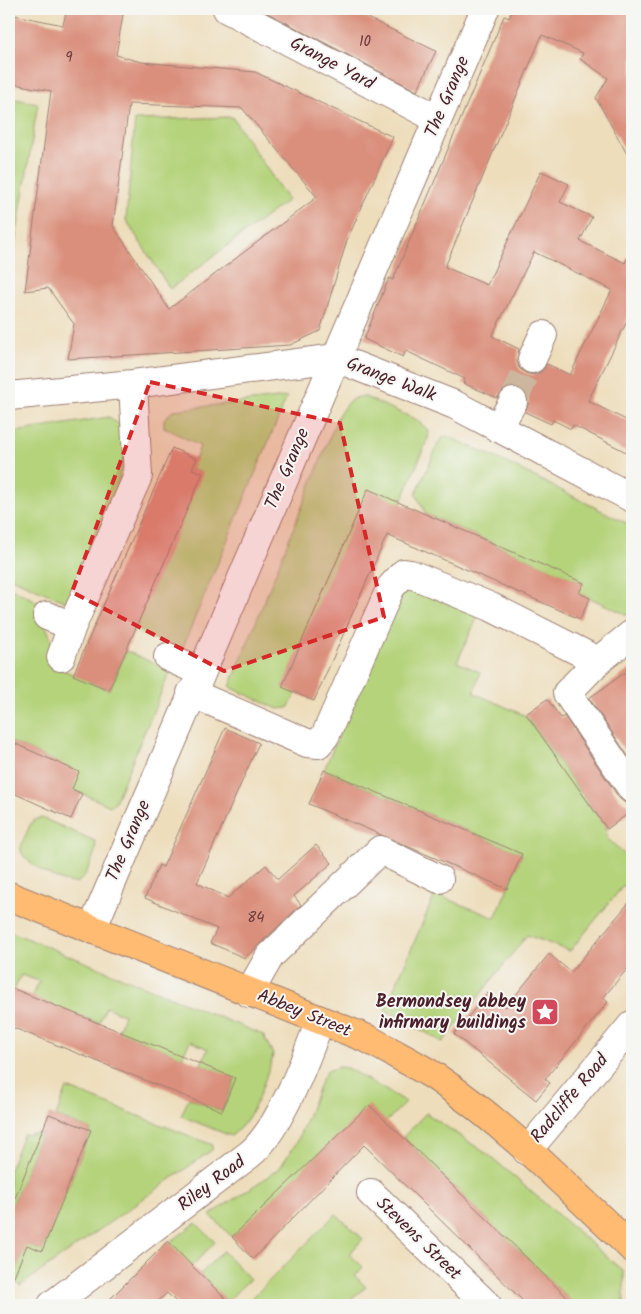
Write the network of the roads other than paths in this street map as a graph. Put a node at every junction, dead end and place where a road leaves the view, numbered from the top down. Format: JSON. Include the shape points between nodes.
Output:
{"nodes":[{"id":1,"x":227,"y":9,"type":"edge"},
{"id":2,"x":485,"y":9,"type":"edge"},
{"id":3,"x":438,"y":119,"type":"junction"},
{"id":4,"x":336,"y":358,"type":"junction"},
{"id":5,"x":133,"y":384,"type":"junction"},
{"id":6,"x":9,"y":396,"type":"edge"},
{"id":7,"x":513,"y":402,"type":"tunnel mouth"},
{"id":8,"x":498,"y":428,"type":"junction"},
{"id":9,"x":632,"y":498,"type":"edge"},
{"id":10,"x":47,"y":616,"type":"dead end"},
{"id":11,"x":72,"y":626,"type":"junction"},
{"id":12,"x":632,"y":634,"type":"edge"},
{"id":13,"x":61,"y":657,"type":"dead end"},
{"id":14,"x":168,"y":657,"type":"dead end"},
{"id":15,"x":598,"y":661,"type":"junction"},
{"id":16,"x":196,"y":682,"type":"junction"},
{"id":17,"x":632,"y":789,"type":"edge"},
{"id":18,"x":439,"y":879,"type":"dead end"},
{"id":19,"x":9,"y":896,"type":"edge"},
{"id":20,"x":92,"y":929,"type":"junction"},
{"id":21,"x":249,"y":992,"type":"junction"},
{"id":22,"x":320,"y":1020,"type":"junction"},
{"id":23,"x":632,"y":1025,"type":"edge"},
{"id":24,"x":527,"y":1151,"type":"junction"},
{"id":25,"x":371,"y":1193,"type":"dead end"},
{"id":26,"x":632,"y":1248,"type":"edge"},
{"id":27,"x":52,"y":1305,"type":"edge"},
{"id":28,"x":486,"y":1305,"type":"edge"}],
"edges":[{"from":1,"to":3,"type":"street","name":"Grange Yard"},
{"from":2,"to":3,"type":"street","name":"The Grange"},
{"from":3,"to":4,"type":"street","name":"The Grange"},
{"from":4,"to":5,"type":"street","name":"Grange Walk"},
{"from":4,"to":8,"type":"street","name":"Grange Walk","via":[[430,394]]},
{"from":4,"to":16,"type":"street","name":"The Grange"},
{"from":5,"to":6,"type":"street","name":"Grange Walk"},
{"from":5,"to":11,"type":"street","via":[[138,476]]},
{"from":7,"to":8,"type":"street"},
{"from":8,"to":9,"type":"street","name":"Grange Walk"},
{"from":10,"to":11,"type":"street"},
{"from":11,"to":13,"type":"street"},
{"from":12,"to":15,"type":"street"},
{"from":14,"to":16,"type":"street"},
{"from":15,"to":16,"type":"street","via":[[491,607],[404,573],[391,587],[325,736],[318,744],[307,743]]},
{"from":15,"to":17,"type":"street","via":[[567,693]]},
{"from":16,"to":20,"type":"street","name":"The Grange"},
{"from":18,"to":21,"type":"street","via":[[380,850],[270,956]]},
{"from":19,"to":20,"type":"main road","name":"Abbey Street"},
{"from":20,"to":21,"type":"main road","name":"Abbey Street"},
{"from":21,"to":22,"type":"main road","name":"Abbey Street"},
{"from":22,"to":24,"type":"main road","name":"Abbey Street","via":[[368,1039],[422,1069],[495,1122]]},
{"from":22,"to":27,"type":"street","name":"Riley Road","via":[[265,1141]]},
{"from":23,"to":24,"type":"street","name":"Radcliffe Road"},
{"from":24,"to":26,"type":"main road","name":"Abbey Street"},
{"from":25,"to":28,"type":"street","name":"Stevens Street"}]}
